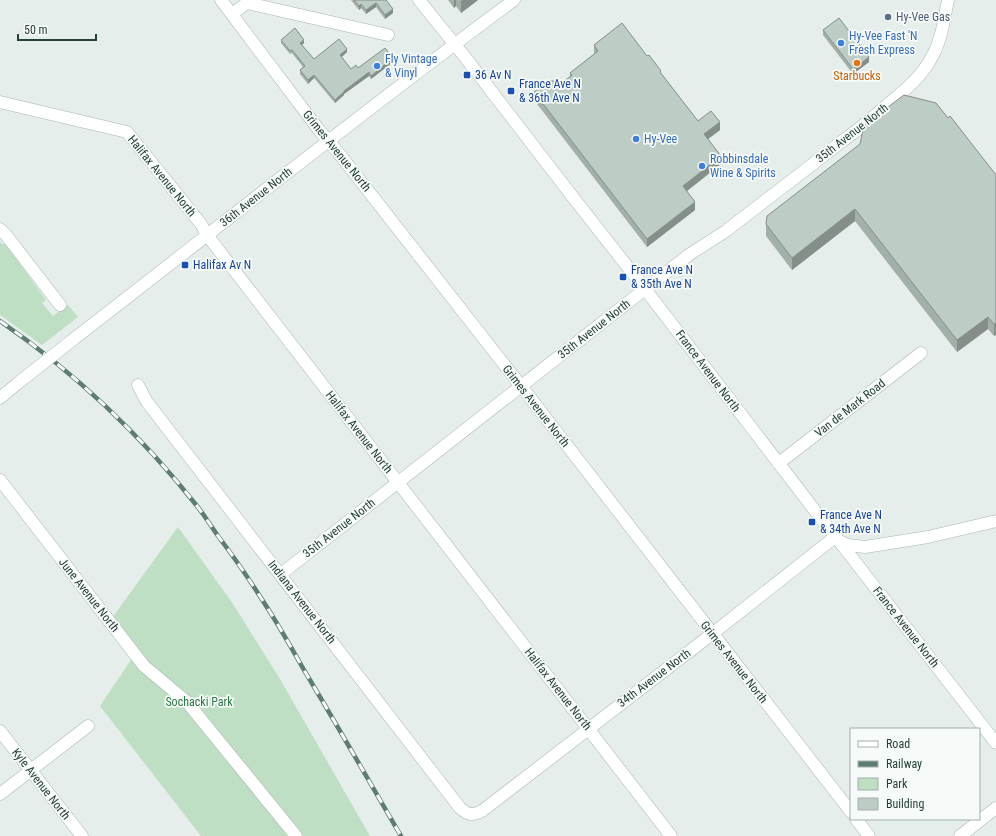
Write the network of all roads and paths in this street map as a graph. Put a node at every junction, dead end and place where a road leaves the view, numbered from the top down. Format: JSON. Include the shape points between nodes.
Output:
{"nodes":[{"id":1,"x":221,"y":0,"type":"edge"},
{"id":2,"x":419,"y":0,"type":"edge"},
{"id":3,"x":514,"y":0,"type":"edge"},
{"id":4,"x":948,"y":0,"type":"edge"},
{"id":5,"x":232,"y":14,"type":"junction"},
{"id":6,"x":388,"y":35,"type":"dead end"},
{"id":7,"x":454,"y":44,"type":"junction"},
{"id":8,"x":0,"y":102,"type":"edge"},
{"id":9,"x":328,"y":140,"type":"junction"},
{"id":10,"x":0,"y":229,"type":"edge"},
{"id":11,"x":207,"y":235,"type":"junction"},
{"id":12,"x":645,"y":289,"type":"junction"},
{"id":13,"x":60,"y":305,"type":"dead end"},
{"id":14,"x":921,"y":353,"type":"dead end"},
{"id":15,"x":138,"y":385,"type":"dead end"},
{"id":16,"x":521,"y":386,"type":"junction"},
{"id":17,"x":0,"y":398,"type":"edge"},
{"id":18,"x":779,"y":463,"type":"junction"},
{"id":19,"x":0,"y":480,"type":"edge"},
{"id":20,"x":398,"y":482,"type":"junction"},
{"id":21,"x":996,"y":521,"type":"edge"},
{"id":22,"x":837,"y":539,"type":"junction"},
{"id":23,"x":280,"y":574,"type":"junction"},
{"id":24,"x":712,"y":634,"type":"junction"},
{"id":25,"x":88,"y":726,"type":"dead end"},
{"id":26,"x":588,"y":729,"type":"junction"},
{"id":27,"x":0,"y":731,"type":"edge"},
{"id":28,"x":996,"y":743,"type":"edge"},
{"id":29,"x":31,"y":771,"type":"junction"},
{"id":30,"x":0,"y":794,"type":"edge"},
{"id":31,"x":996,"y":808,"type":"edge"},
{"id":32,"x":850,"y":811,"type":"edge"},
{"id":33,"x":470,"y":814,"type":"joint"},
{"id":34,"x":857,"y":820,"type":"edge"},
{"id":35,"x":82,"y":836,"type":"edge"},
{"id":36,"x":296,"y":836,"type":"edge"},
{"id":37,"x":672,"y":836,"type":"edge"},
{"id":38,"x":869,"y":836,"type":"edge"},
{"id":39,"x":960,"y":836,"type":"edge"}],
"edges":[{"from":1,"to":5,"type":"street","name":"Grimes Avenue North"},
{"from":2,"to":7,"type":"street","name":"France Avenue North"},
{"from":3,"to":7,"type":"street","name":"36th Avenue North"},
{"from":4,"to":12,"type":"street","name":"35th Avenue North","via":[[939,43],[927,66],[906,90],[746,216],[690,254]]},
{"from":5,"to":6,"type":"street","via":[[247,3]]},
{"from":5,"to":9,"type":"street","name":"Grimes Avenue North"},
{"from":7,"to":9,"type":"street","name":"36th Avenue North"},
{"from":7,"to":12,"type":"street","name":"France Avenue North"},
{"from":8,"to":11,"type":"street","name":"Halifax Avenue North","via":[[127,132],[201,224]]},
{"from":9,"to":11,"type":"street","name":"36th Avenue North"},
{"from":9,"to":16,"type":"street","name":"Grimes Avenue North"},
{"from":10,"to":13,"type":"street"},
{"from":11,"to":17,"type":"street","name":"36th Avenue North","bridge":true},
{"from":11,"to":20,"type":"street","name":"Halifax Avenue North"},
{"from":12,"to":16,"type":"street","name":"35th Avenue North"},
{"from":12,"to":18,"type":"street","name":"France Avenue North"},
{"from":14,"to":18,"type":"street","name":"Van de Mark Road"},
{"from":15,"to":23,"type":"street","name":"Indiana Avenue North","via":[[147,402]]},
{"from":16,"to":20,"type":"street","name":"35th Avenue North"},
{"from":16,"to":24,"type":"street","name":"Grimes Avenue North"},
{"from":18,"to":22,"type":"street","name":"France Avenue North"},
{"from":19,"to":36,"type":"street","name":"June Avenue North","via":[[144,666],[187,702]]},
{"from":20,"to":23,"type":"street","name":"35th Avenue North"},
{"from":20,"to":26,"type":"street","name":"Halifax Avenue North"},
{"from":21,"to":22,"type":"street","via":[[865,548],[848,545]]},
{"from":22,"to":24,"type":"street","name":"34th Avenue North"},
{"from":22,"to":28,"type":"street","name":"France Avenue North"},
{"from":23,"to":33,"type":"street","name":"Indiana Avenue North","via":[[460,808]]},
{"from":24,"to":26,"type":"street","name":"34th Avenue North"},
{"from":24,"to":32,"type":"street","name":"Grimes Avenue North"},
{"from":25,"to":29,"type":"street"},
{"from":26,"to":33,"type":"street","name":"34th Avenue North","via":[[482,811]]},
{"from":26,"to":37,"type":"street","name":"Halifax Avenue North"},
{"from":27,"to":29,"type":"street","name":"Kyle Avenue North"},
{"from":29,"to":30,"type":"street"},
{"from":29,"to":35,"type":"street","name":"Kyle Avenue North"},
{"from":31,"to":39,"type":"street"},
{"from":34,"to":38,"type":"street"}]}
